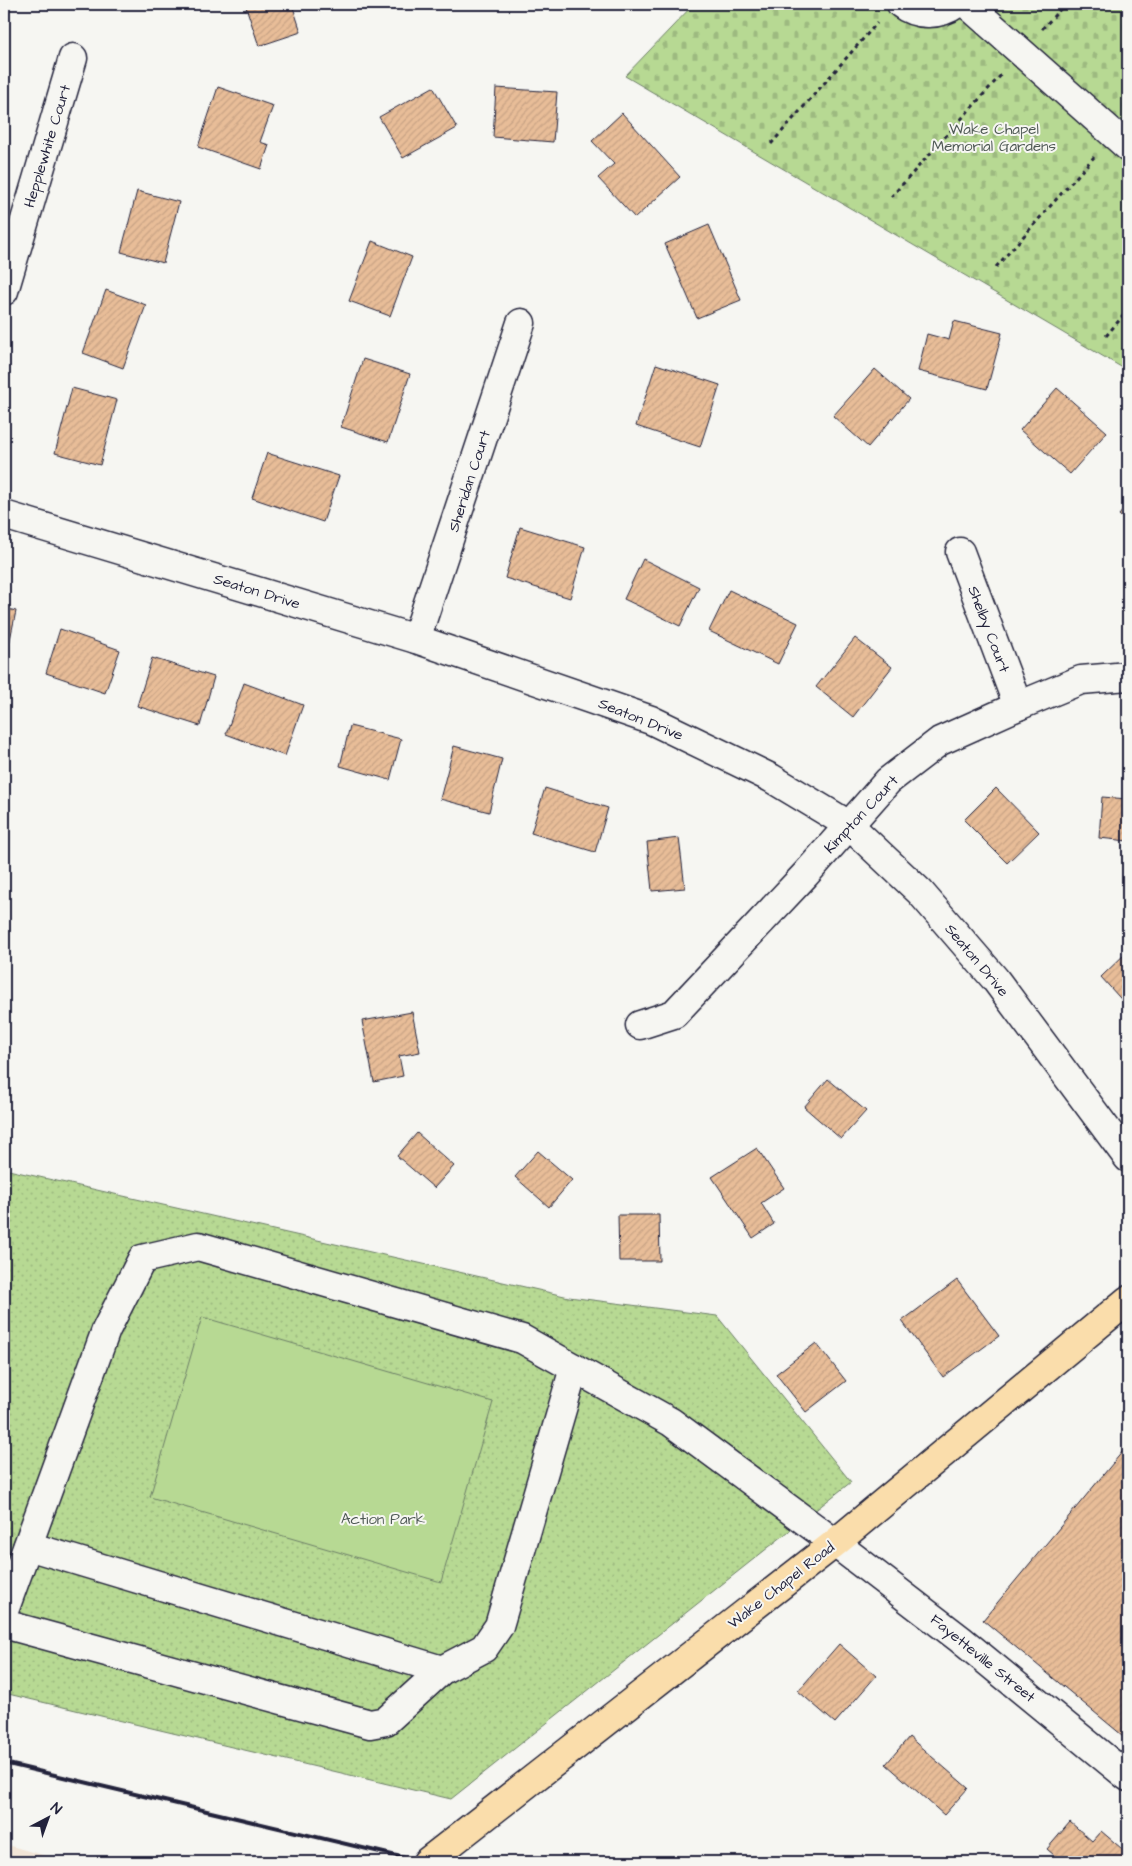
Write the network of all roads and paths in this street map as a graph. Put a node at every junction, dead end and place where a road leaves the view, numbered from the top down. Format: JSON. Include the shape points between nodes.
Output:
{"nodes":[{"id":1,"x":956,"y":4,"type":"edge"},
{"id":2,"x":966,"y":4,"type":"edge"},
{"id":3,"x":1064,"y":4,"type":"edge"},
{"id":4,"x":891,"y":11,"type":"edge"},
{"id":5,"x":1021,"y":52,"type":"junction"},
{"id":6,"x":73,"y":58,"type":"dead end"},
{"id":7,"x":1121,"y":141,"type":"edge"},
{"id":8,"x":771,"y":144,"type":"dead end"},
{"id":9,"x":891,"y":197,"type":"dead end"},
{"id":10,"x":996,"y":268,"type":"dead end"},
{"id":11,"x":4,"y":291,"type":"edge"},
{"id":12,"x":1128,"y":310,"type":"edge"},
{"id":13,"x":521,"y":323,"type":"dead end"},
{"id":14,"x":1106,"y":336,"type":"dead end"},
{"id":15,"x":4,"y":515,"type":"edge"},
{"id":16,"x":960,"y":552,"type":"dead end"},
{"id":17,"x":416,"y":639,"type":"junction"},
{"id":18,"x":1128,"y":676,"type":"edge"},
{"id":19,"x":1018,"y":706,"type":"junction"},
{"id":20,"x":849,"y":825,"type":"junction"},
{"id":21,"x":640,"y":1025,"type":"dead end"},
{"id":22,"x":1128,"y":1158,"type":"edge"},
{"id":23,"x":1128,"y":1300,"type":"edge"},
{"id":24,"x":574,"y":1368,"type":"junction"},
{"id":25,"x":835,"y":1543,"type":"junction"},
{"id":26,"x":28,"y":1546,"type":"junction"},
{"id":27,"x":4,"y":1611,"type":"edge"},
{"id":28,"x":4,"y":1624,"type":"edge"},
{"id":29,"x":442,"y":1670,"type":"junction"},
{"id":30,"x":1128,"y":1777,"type":"edge"},
{"id":31,"x":427,"y":1862,"type":"edge"}],
"edges":[{"from":1,"to":4,"type":"street","via":[[935,13]]},
{"from":2,"to":5,"type":"street"},
{"from":3,"to":5,"type":"path"},
{"from":4,"to":8,"type":"path"},
{"from":5,"to":7,"type":"street"},
{"from":5,"to":9,"type":"path"},
{"from":6,"to":11,"type":"street","name":"Hepplewhite Court"},
{"from":7,"to":10,"type":"path"},
{"from":12,"to":14,"type":"path"},
{"from":13,"to":17,"type":"street","name":"Sheridan Court"},
{"from":15,"to":17,"type":"street","name":"Seaton Drive"},
{"from":16,"to":19,"type":"street","name":"Shelby Court"},
{"from":17,"to":20,"type":"street","name":"Seaton Drive","via":[[651,720],[771,778]]},
{"from":18,"to":19,"type":"street","name":"Kimpton Court","via":[[1081,680]]},
{"from":19,"to":20,"type":"street","name":"Kimpton Court","via":[[940,741],[888,781]]},
{"from":20,"to":21,"type":"street","name":"Kimpton Court","via":[[674,1014]]},
{"from":20,"to":22,"type":"street","name":"Seaton Drive","via":[[920,892],[995,979]]},
{"from":23,"to":25,"type":"main road","name":"Wake Chapel Road"},
{"from":24,"to":25,"type":"street","name":"Fayetteville Street","via":[[671,1422]]},
{"from":24,"to":26,"type":"street","name":"Fayetteville Street","via":[[522,1339],[198,1246],[142,1260],[106,1330]]},
{"from":24,"to":29,"type":"street","via":[[499,1626],[484,1648]]},
{"from":25,"to":30,"type":"street","name":"Fayetteville Street","via":[[960,1639]]},
{"from":25,"to":31,"type":"main road","name":"Wake Chapel Road"},
{"from":26,"to":27,"type":"street","name":"Fayetteville Street"},
{"from":26,"to":29,"type":"street"},
{"from":28,"to":29,"type":"street","via":[[370,1724],[386,1721]]}]}
